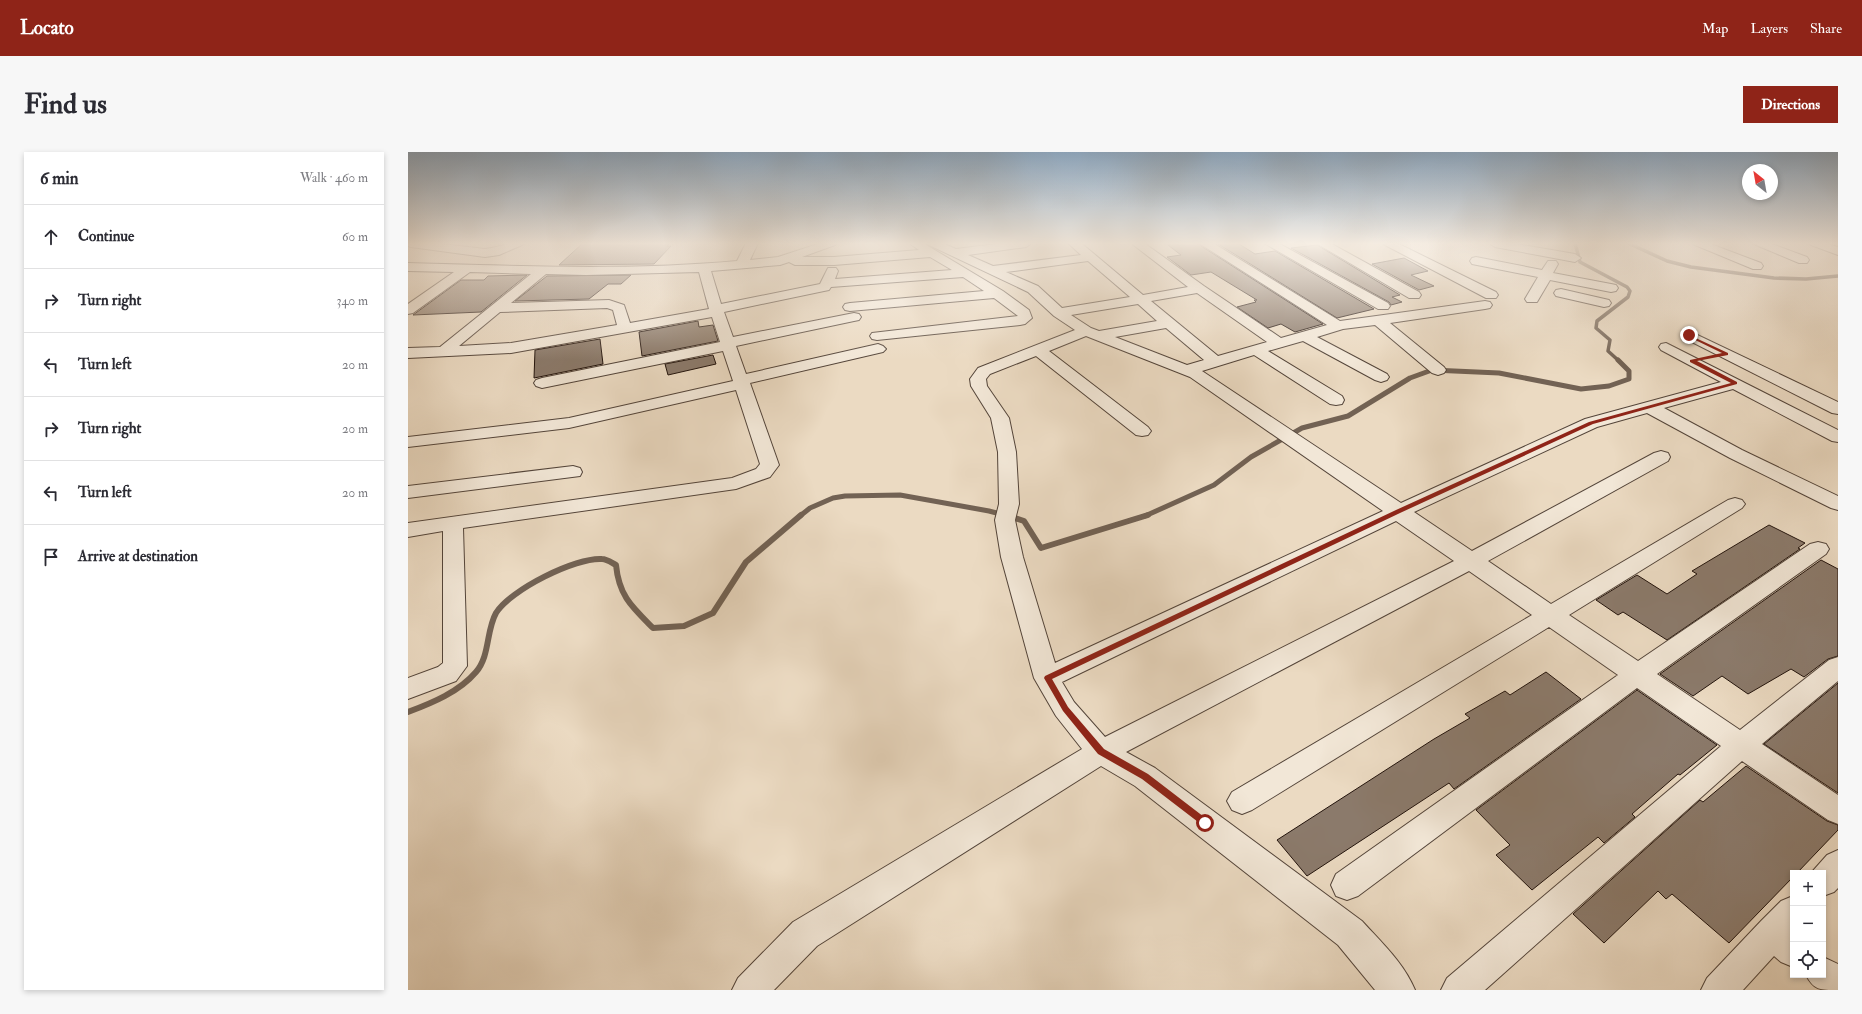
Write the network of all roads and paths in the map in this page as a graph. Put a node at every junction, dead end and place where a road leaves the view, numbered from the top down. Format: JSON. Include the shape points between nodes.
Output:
{"nodes":[{"id":1,"x":447,"y":282,"type":"edge"},
{"id":2,"x":528,"y":282,"type":"edge"},
{"id":3,"x":708,"y":282,"type":"edge"},
{"id":4,"x":827,"y":282,"type":"edge"},
{"id":5,"x":980,"y":282,"type":"edge"},
{"id":6,"x":1017,"y":282,"type":"edge"},
{"id":7,"x":1120,"y":282,"type":"edge"},
{"id":8,"x":1191,"y":282,"type":"edge"},
{"id":9,"x":1269,"y":282,"type":"edge"},
{"id":10,"x":1333,"y":282,"type":"edge"},
{"id":11,"x":1392,"y":282,"type":"edge"},
{"id":12,"x":1457,"y":282,"type":"edge"},
{"id":13,"x":1542,"y":282,"type":"edge"},
{"id":14,"x":1582,"y":282,"type":"edge"},
{"id":15,"x":1199,"y":288,"type":"junction"},
{"id":16,"x":1611,"y":288,"type":"dead end"},
{"id":17,"x":998,"y":294,"type":"junction"},
{"id":18,"x":1414,"y":295,"type":"dead end"},
{"id":19,"x":1140,"y":299,"type":"junction"},
{"id":20,"x":1604,"y":303,"type":"dead end"},
{"id":21,"x":496,"y":308,"type":"junction"},
{"id":22,"x":408,"y":310,"type":"edge"},
{"id":23,"x":717,"y":310,"type":"junction"},
{"id":24,"x":1059,"y":313,"type":"junction"},
{"id":25,"x":1381,"y":313,"type":"junction"},
{"id":26,"x":1168,"y":323,"type":"junction"},
{"id":27,"x":1338,"y":326,"type":"junction"},
{"id":28,"x":625,"y":329,"type":"junction"},
{"id":29,"x":1091,"y":334,"type":"junction"},
{"id":30,"x":1689,"y":335,"type":"dead end"},
{"id":31,"x":1305,"y":336,"type":"junction"},
{"id":32,"x":1278,"y":343,"type":"junction"},
{"id":33,"x":728,"y":344,"type":"junction"},
{"id":34,"x":1666,"y":347,"type":"dead end"},
{"id":35,"x":1038,"y":350,"type":"junction"},
{"id":36,"x":1256,"y":350,"type":"junction"},
{"id":37,"x":443,"y":352,"type":"junction"},
{"id":38,"x":408,"y":353,"type":"edge"},
{"id":39,"x":1727,"y":354,"type":"junction"},
{"id":40,"x":1692,"y":361,"type":"junction"},
{"id":41,"x":1215,"y":362,"type":"junction"},
{"id":42,"x":1187,"y":370,"type":"junction"},
{"id":43,"x":1438,"y":370,"type":"dead end"},
{"id":44,"x":1381,"y":377,"type":"dead end"},
{"id":45,"x":542,"y":382,"type":"dead end"},
{"id":46,"x":741,"y":382,"type":"junction"},
{"id":47,"x":1735,"y":383,"type":"junction"},
{"id":48,"x":1794,"y":387,"type":"junction"},
{"id":49,"x":1756,"y":394,"type":"junction"},
{"id":50,"x":1336,"y":400,"type":"dead end"},
{"id":51,"x":1648,"y":406,"type":"junction"},
{"id":52,"x":1838,"y":409,"type":"edge"},
{"id":53,"x":1142,"y":431,"type":"dead end"},
{"id":54,"x":1838,"y":436,"type":"edge"},
{"id":55,"x":408,"y":442,"type":"edge"},
{"id":56,"x":1662,"y":457,"type":"dead end"},
{"id":57,"x":573,"y":472,"type":"dead end"},
{"id":58,"x":408,"y":492,"type":"edge"},
{"id":59,"x":1735,"y":504,"type":"dead end"},
{"id":60,"x":1838,"y":504,"type":"edge"},
{"id":61,"x":1398,"y":512,"type":"junction"},
{"id":62,"x":453,"y":523,"type":"junction"},
{"id":63,"x":408,"y":530,"type":"edge"},
{"id":64,"x":1818,"y":549,"type":"dead end"},
{"id":65,"x":1471,"y":561,"type":"junction"},
{"id":66,"x":1550,"y":615,"type":"junction"},
{"id":67,"x":1838,"y":667,"type":"edge"},
{"id":68,"x":1637,"y":674,"type":"junction"},
{"id":69,"x":1048,"y":678,"type":"junction"},
{"id":70,"x":408,"y":689,"type":"edge"},
{"id":71,"x":1741,"y":745,"type":"junction"},
{"id":72,"x":1101,"y":752,"type":"junction"},
{"id":73,"x":1242,"y":801,"type":"dead end"},
{"id":74,"x":1838,"y":811,"type":"edge"},
{"id":75,"x":1838,"y":865,"type":"edge"},
{"id":76,"x":1826,"y":877,"type":"edge"},
{"id":77,"x":1347,"y":885,"type":"dead end"},
{"id":78,"x":1786,"y":932,"type":"edge"},
{"id":79,"x":1826,"y":976,"type":"edge"},
{"id":80,"x":1838,"y":986,"type":"edge"},
{"id":81,"x":750,"y":990,"type":"edge"},
{"id":82,"x":1397,"y":990,"type":"edge"},
{"id":83,"x":1459,"y":990,"type":"edge"},
{"id":84,"x":1719,"y":990,"type":"edge"}],
"edges":[{"from":1,"to":22,"type":"street"},
{"from":2,"to":21,"type":"street"},
{"from":3,"to":23,"type":"street"},
{"from":4,"to":23,"type":"street","via":[[824,287],[817,290]]},
{"from":5,"to":17,"type":"street"},
{"from":6,"to":24,"type":"street","via":[[1033,290]]},
{"from":7,"to":19,"type":"street"},
{"from":8,"to":15,"type":"street"},
{"from":9,"to":27,"type":"street"},
{"from":10,"to":25,"type":"street"},
{"from":11,"to":18,"type":"street"},
{"from":12,"to":25,"type":"street","via":[[1488,300]]},
{"from":13,"to":20,"type":"street","via":[[1535,294]]},
{"from":14,"to":16,"type":"street"},
{"from":15,"to":19,"type":"street"},
{"from":15,"to":32,"type":"street"},
{"from":17,"to":33,"type":"street","via":[[852,312]]},
{"from":17,"to":46,"type":"street","via":[[1024,313],[1026,318],[878,342]]},
{"from":19,"to":24,"type":"street"},
{"from":19,"to":26,"type":"street"},
{"from":21,"to":28,"type":"street","via":[[609,304],[619,308]]},
{"from":21,"to":37,"type":"street"},
{"from":23,"to":28,"type":"street"},
{"from":23,"to":33,"type":"street"},
{"from":24,"to":29,"type":"street"},
{"from":25,"to":27,"type":"street"},
{"from":25,"to":43,"type":"street"},
{"from":26,"to":29,"type":"street"},
{"from":26,"to":41,"type":"street"},
{"from":27,"to":31,"type":"street"},
{"from":28,"to":37,"type":"street","via":[[511,348]]},
{"from":29,"to":35,"type":"street"},
{"from":29,"to":42,"type":"street"},
{"from":30,"to":39,"type":"street"},
{"from":31,"to":32,"type":"street"},
{"from":31,"to":44,"type":"street"},
{"from":32,"to":36,"type":"street"},
{"from":33,"to":45,"type":"street"},
{"from":33,"to":46,"type":"street"},
{"from":34,"to":40,"type":"street"},
{"from":35,"to":53,"type":"street"},
{"from":35,"to":69,"type":"street","via":[[984,371],[978,379],[978,386],[1000,418],[1007,452],[1007,512],[1012,557]]},
{"from":36,"to":41,"type":"street"},
{"from":36,"to":50,"type":"street"},
{"from":37,"to":38,"type":"street"},
{"from":39,"to":40,"type":"street"},
{"from":39,"to":48,"type":"street"},
{"from":40,"to":47,"type":"street"},
{"from":41,"to":42,"type":"street"},
{"from":42,"to":61,"type":"street"},
{"from":46,"to":55,"type":"street","via":[[569,423]]},
{"from":46,"to":62,"type":"street","via":[[770,465],[763,473],[736,484]]},
{"from":47,"to":49,"type":"street"},
{"from":47,"to":51,"type":"street"},
{"from":48,"to":49,"type":"street"},
{"from":48,"to":52,"type":"street"},
{"from":49,"to":54,"type":"street"},
{"from":51,"to":60,"type":"street","via":[[1743,458]]},
{"from":51,"to":61,"type":"street","via":[[1591,423]]},
{"from":56,"to":65,"type":"street"},
{"from":57,"to":58,"type":"street"},
{"from":59,"to":66,"type":"street"},
{"from":61,"to":65,"type":"street"},
{"from":61,"to":69,"type":"street"},
{"from":62,"to":63,"type":"street"},
{"from":62,"to":70,"type":"street","via":[[455,666],[447,674]]},
{"from":64,"to":68,"type":"street"},
{"from":65,"to":66,"type":"street"},
{"from":65,"to":72,"type":"street"},
{"from":66,"to":68,"type":"street"},
{"from":66,"to":73,"type":"street"},
{"from":67,"to":71,"type":"street"},
{"from":68,"to":71,"type":"street"},
{"from":68,"to":77,"type":"street"},
{"from":69,"to":72,"type":"street","via":[[1065,709]]},
{"from":71,"to":74,"type":"street"},
{"from":71,"to":83,"type":"street"},
{"from":72,"to":81,"type":"street","via":[[805,934]]},
{"from":72,"to":82,"type":"street","via":[[1145,777],[1350,933]]},
{"from":75,"to":76,"type":"street"},
{"from":78,"to":84,"type":"street"},
{"from":79,"to":80,"type":"street"}]}
